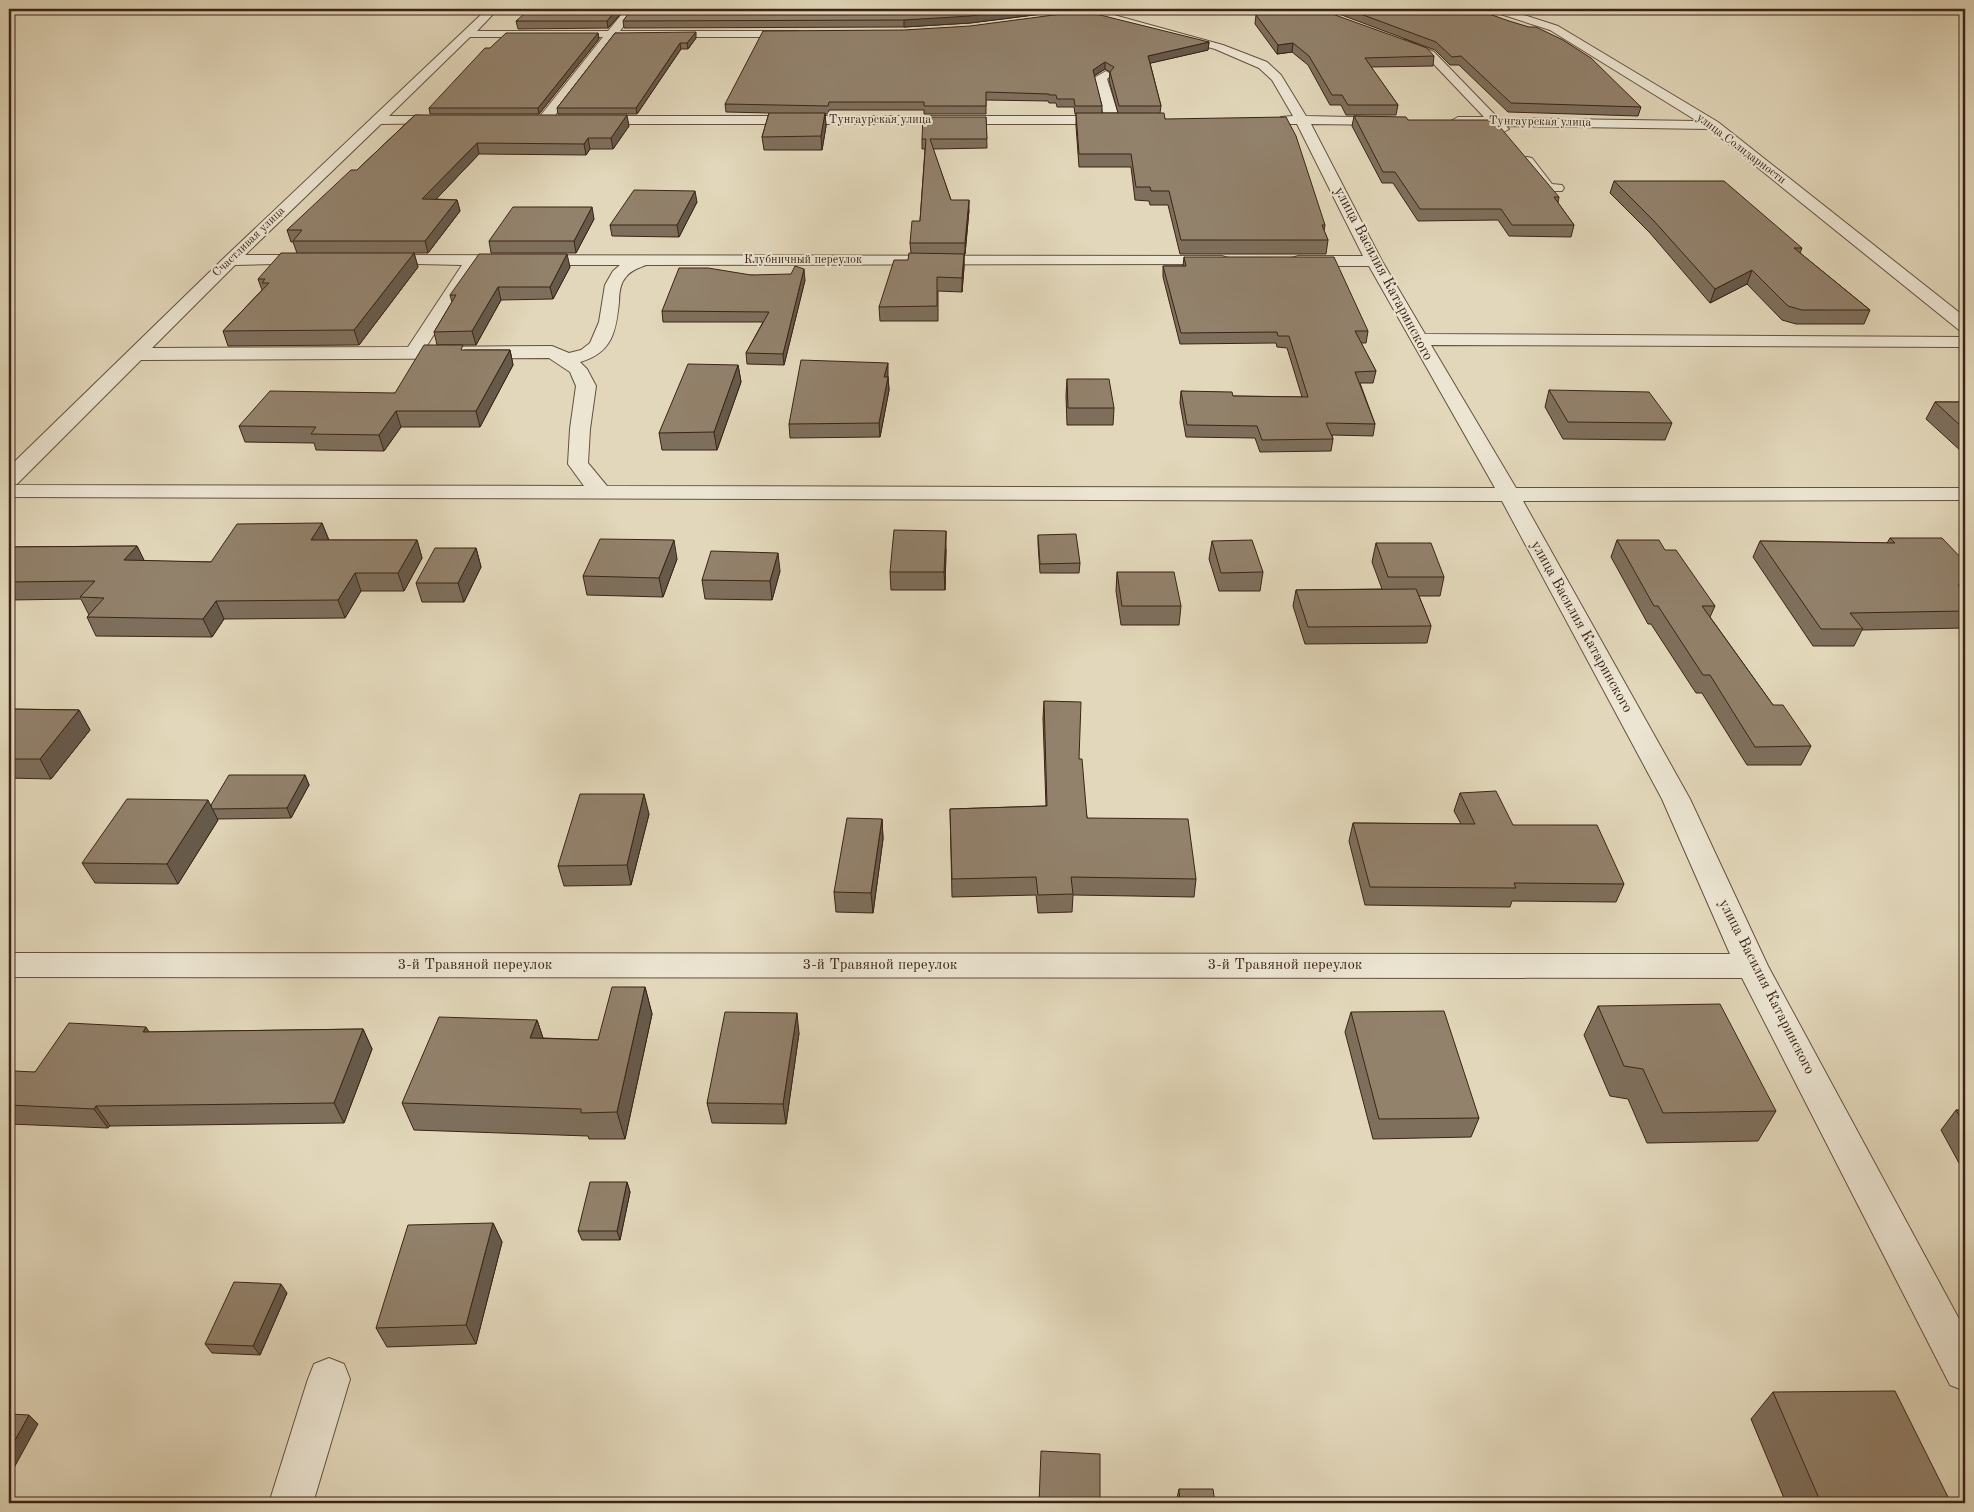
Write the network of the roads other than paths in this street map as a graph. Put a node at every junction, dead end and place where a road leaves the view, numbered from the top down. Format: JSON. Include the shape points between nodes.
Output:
{"nodes":[{"id":1,"x":493,"y":9,"type":"edge"},
{"id":2,"x":631,"y":9,"type":"edge"},
{"id":3,"x":1495,"y":9,"type":"edge"},
{"id":4,"x":1082,"y":12,"type":"edge"},
{"id":5,"x":467,"y":34,"type":"junction"},
{"id":6,"x":612,"y":34,"type":"junction"},
{"id":7,"x":809,"y":34,"type":"edge"},
{"id":8,"x":1395,"y":40,"type":"edge"},
{"id":9,"x":1106,"y":75,"type":"edge"},
{"id":10,"x":377,"y":120,"type":"junction"},
{"id":11,"x":465,"y":120,"type":"edge"},
{"id":12,"x":562,"y":120,"type":"edge"},
{"id":13,"x":581,"y":120,"type":"edge"},
{"id":14,"x":1272,"y":120,"type":"edge"},
{"id":15,"x":1302,"y":120,"type":"junction"},
{"id":16,"x":1399,"y":121,"type":"edge"},
{"id":17,"x":1447,"y":121,"type":"edge"},
{"id":18,"x":1496,"y":122,"type":"junction"},
{"id":19,"x":1713,"y":125,"type":"junction"},
{"id":20,"x":1557,"y":188,"type":"dead end"},
{"id":21,"x":231,"y":260,"type":"junction"},
{"id":22,"x":328,"y":260,"type":"edge"},
{"id":23,"x":367,"y":260,"type":"edge"},
{"id":24,"x":473,"y":260,"type":"junction"},
{"id":25,"x":646,"y":260,"type":"junction"},
{"id":26,"x":1235,"y":261,"type":"edge"},
{"id":27,"x":1285,"y":261,"type":"edge"},
{"id":28,"x":1374,"y":261,"type":"junction"},
{"id":29,"x":1965,"y":326,"type":"edge"},
{"id":30,"x":1418,"y":339,"type":"junction"},
{"id":31,"x":1965,"y":342,"type":"edge"},
{"id":32,"x":414,"y":352,"type":"junction"},
{"id":33,"x":135,"y":354,"type":"junction"},
{"id":34,"x":566,"y":360,"type":"junction"},
{"id":35,"x":9,"y":479,"type":"edge"},
{"id":36,"x":9,"y":492,"type":"edge"},
{"id":37,"x":601,"y":493,"type":"junction"},
{"id":38,"x":1965,"y":494,"type":"edge"},
{"id":39,"x":1509,"y":495,"type":"junction"},
{"id":40,"x":9,"y":965,"type":"edge"},
{"id":41,"x":1752,"y":966,"type":"junction"},
{"id":42,"x":1965,"y":1371,"type":"edge"},
{"id":43,"x":329,"y":1379,"type":"dead end"},
{"id":44,"x":291,"y":1503,"type":"edge"}],
"edges":[{"from":1,"to":5,"type":"street","name":"Счастливая улица"},
{"from":2,"to":6,"type":"street"},
{"from":3,"to":19,"type":"street","name":"улица Солидарности","via":[[1554,28]]},
{"from":4,"to":15,"type":"street","name":"улица Василия Катаринского","via":[[1246,56],[1277,78]]},
{"from":5,"to":6,"type":"street"},
{"from":5,"to":10,"type":"street","name":"Счастливая улица"},
{"from":6,"to":7,"type":"street"},
{"from":6,"to":12,"type":"street","via":[[539,120]]},
{"from":8,"to":18,"type":"street","via":[[1430,54]]},
{"from":9,"to":13,"type":"street","name":"Тунгаурская улица","via":[[1100,78],[1117,120]]},
{"from":10,"to":11,"type":"street"},
{"from":10,"to":21,"type":"street","name":"Счастливая улица"},
{"from":14,"to":15,"type":"street"},
{"from":15,"to":16,"type":"street"},
{"from":15,"to":28,"type":"street","name":"улица Василия Катаринского"},
{"from":17,"to":18,"type":"street","name":"Тунгаурская улица"},
{"from":18,"to":19,"type":"street","name":"Тунгаурская улица"},
{"from":18,"to":20,"type":"street","via":[[1548,188]]},
{"from":19,"to":29,"type":"street","name":"улица Солидарности"},
{"from":21,"to":22,"type":"street"},
{"from":21,"to":33,"type":"street","name":"Счастливая улица"},
{"from":23,"to":24,"type":"street","name":"Клубничный переулок"},
{"from":24,"to":25,"type":"street","name":"Клубничный переулок"},
{"from":24,"to":32,"type":"street"},
{"from":25,"to":26,"type":"street","name":"Клубничный переулок"},
{"from":25,"to":34,"type":"street","via":[[633,263],[615,279],[604,335],[598,347]]},
{"from":27,"to":28,"type":"street"},
{"from":28,"to":30,"type":"street","name":"улица Василия Катаринского"},
{"from":30,"to":31,"type":"street"},
{"from":30,"to":39,"type":"street","name":"улица Василия Катаринского"},
{"from":32,"to":33,"type":"street"},
{"from":32,"to":34,"type":"street","via":[[552,352]]},
{"from":33,"to":35,"type":"street","name":"Счастливая улица"},
{"from":34,"to":37,"type":"street","via":[[578,369],[586,386],[578,464]]},
{"from":36,"to":37,"type":"street"},
{"from":37,"to":39,"type":"street"},
{"from":38,"to":39,"type":"street"},
{"from":39,"to":41,"type":"street","name":"улица Василия Катаринского","via":[[1676,799]]},
{"from":40,"to":41,"type":"street","name":"3-й Травяной переулок"},
{"from":41,"to":42,"type":"street","name":"улица Василия Катаринского"},
{"from":43,"to":44,"type":"street"}]}
